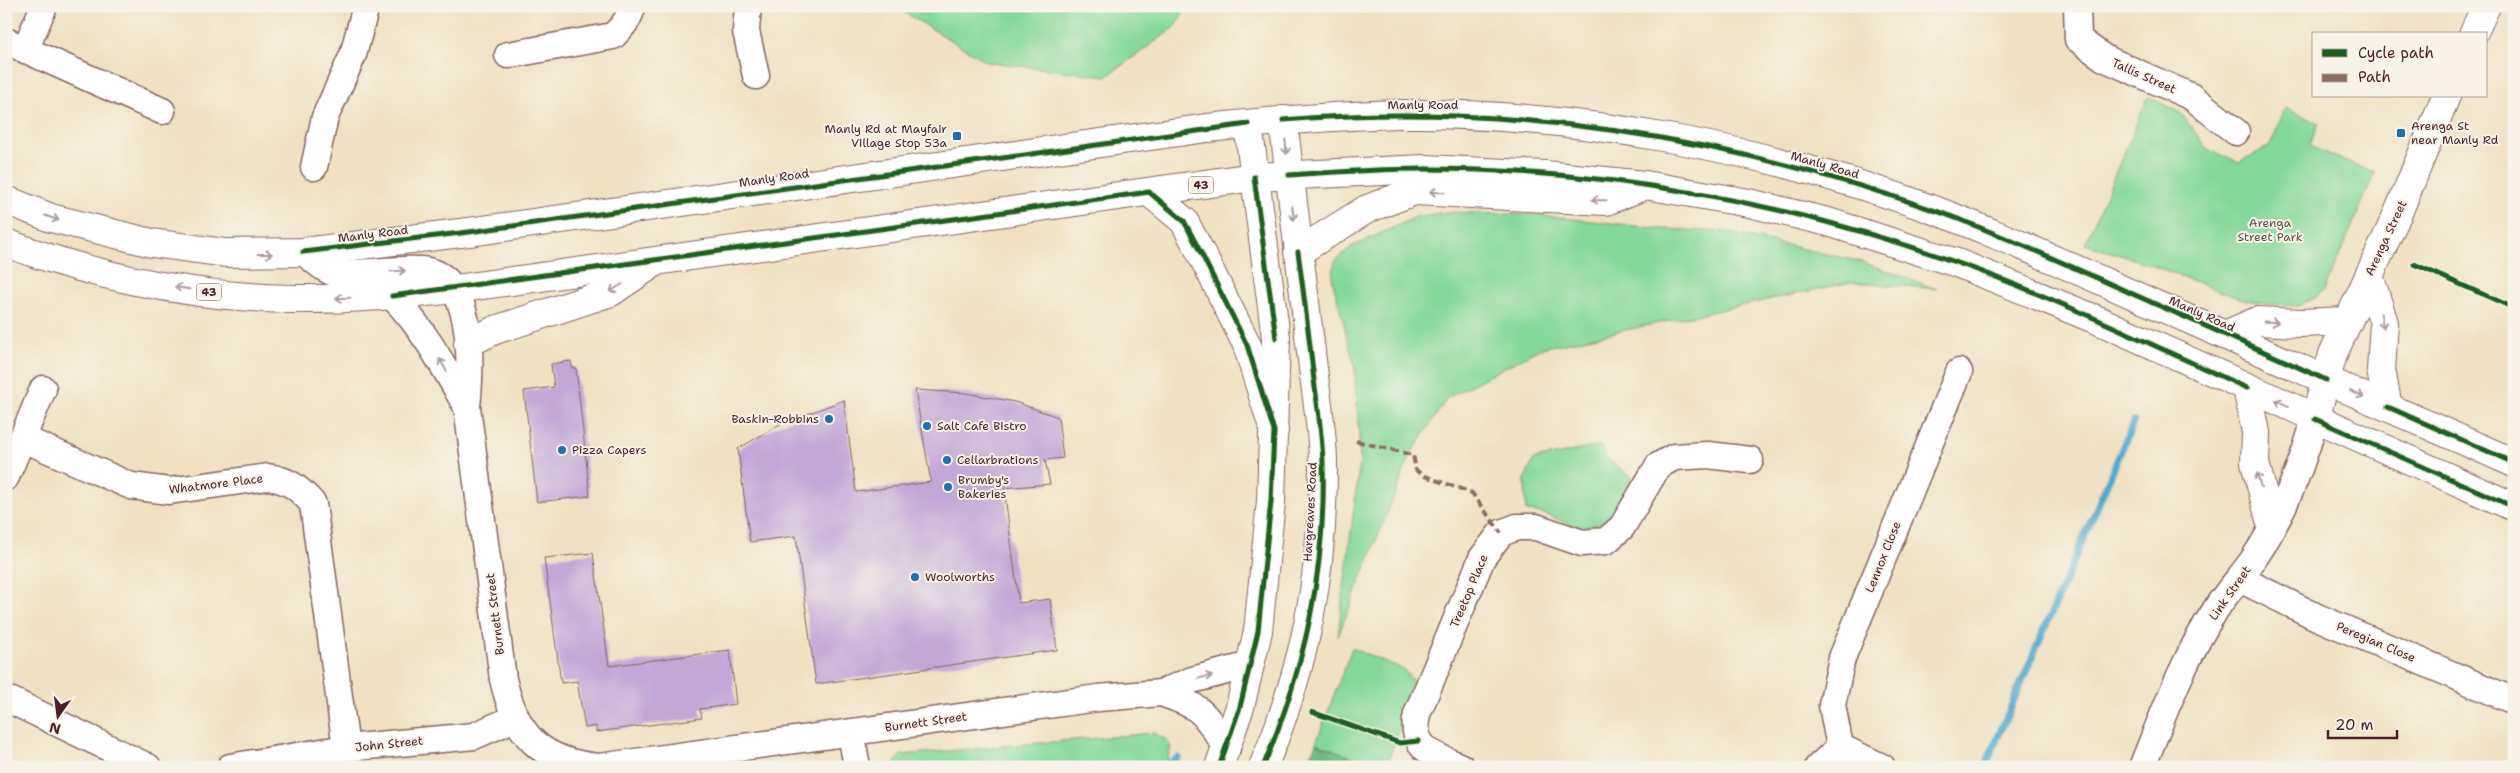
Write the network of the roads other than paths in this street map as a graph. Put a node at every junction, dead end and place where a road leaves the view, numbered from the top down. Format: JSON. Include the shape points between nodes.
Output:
{"nodes":[{"id":1,"x":44,"y":6,"type":"edge"},
{"id":2,"x":366,"y":6,"type":"edge"},
{"id":3,"x":632,"y":6,"type":"edge"},
{"id":4,"x":748,"y":6,"type":"edge"},
{"id":5,"x":2077,"y":6,"type":"edge"},
{"id":6,"x":2486,"y":6,"type":"edge"},
{"id":7,"x":2474,"y":32,"type":"edge"},
{"id":8,"x":16,"y":46,"type":"edge"},
{"id":9,"x":508,"y":55,"type":"dead end"},
{"id":10,"x":756,"y":76,"type":"dead end"},
{"id":11,"x":2445,"y":98,"type":"edge"},
{"id":12,"x":162,"y":111,"type":"dead end"},
{"id":13,"x":1283,"y":120,"type":"junction"},
{"id":14,"x":1248,"y":124,"type":"junction"},
{"id":15,"x":2236,"y":132,"type":"dead end"},
{"id":16,"x":314,"y":167,"type":"dead end"},
{"id":17,"x":1289,"y":175,"type":"junction"},
{"id":18,"x":1254,"y":178,"type":"junction"},
{"id":19,"x":1645,"y":186,"type":"junction"},
{"id":20,"x":1149,"y":192,"type":"junction"},
{"id":21,"x":6,"y":200,"type":"edge"},
{"id":22,"x":6,"y":243,"type":"edge"},
{"id":23,"x":303,"y":252,"type":"junction"},
{"id":24,"x":1298,"y":252,"type":"junction"},
{"id":25,"x":657,"y":261,"type":"junction"},
{"id":26,"x":2369,"y":275,"type":"junction"},
{"id":27,"x":455,"y":289,"type":"junction"},
{"id":28,"x":392,"y":296,"type":"junction"},
{"id":29,"x":2347,"y":322,"type":"junction"},
{"id":30,"x":2225,"y":335,"type":"junction"},
{"id":31,"x":468,"y":343,"type":"junction"},
{"id":32,"x":1959,"y":372,"type":"dead end"},
{"id":33,"x":2326,"y":380,"type":"junction"},
{"id":34,"x":2247,"y":388,"type":"junction"},
{"id":35,"x":43,"y":389,"type":"dead end"},
{"id":36,"x":467,"y":407,"type":"junction"},
{"id":37,"x":2388,"y":407,"type":"junction"},
{"id":38,"x":2315,"y":418,"type":"junction"},
{"id":39,"x":1274,"y":431,"type":"junction"},
{"id":40,"x":24,"y":439,"type":"junction"},
{"id":41,"x":1750,"y":460,"type":"dead end"},
{"id":42,"x":2514,"y":464,"type":"edge"},
{"id":43,"x":6,"y":477,"type":"edge"},
{"id":44,"x":2514,"y":507,"type":"edge"},
{"id":45,"x":2272,"y":527,"type":"junction"},
{"id":46,"x":2240,"y":579,"type":"junction"},
{"id":47,"x":1250,"y":665,"type":"junction"},
{"id":48,"x":1161,"y":692,"type":"junction"},
{"id":49,"x":6,"y":701,"type":"edge"},
{"id":50,"x":2514,"y":701,"type":"edge"},
{"id":51,"x":515,"y":718,"type":"junction"},
{"id":52,"x":851,"y":733,"type":"junction"},
{"id":53,"x":1840,"y":747,"type":"junction"},
{"id":54,"x":346,"y":748,"type":"junction"},
{"id":55,"x":1223,"y":757,"type":"edge"},
{"id":56,"x":148,"y":767,"type":"edge"},
{"id":57,"x":230,"y":767,"type":"edge"},
{"id":58,"x":599,"y":767,"type":"edge"},
{"id":59,"x":856,"y":767,"type":"edge"},
{"id":60,"x":1264,"y":767,"type":"edge"},
{"id":61,"x":1461,"y":767,"type":"edge"},
{"id":62,"x":1818,"y":767,"type":"edge"},
{"id":63,"x":1882,"y":767,"type":"edge"},
{"id":64,"x":2142,"y":767,"type":"edge"}],
"edges":[{"from":1,"to":8,"type":"street"},
{"from":2,"to":16,"type":"street","via":[[353,55],[325,117]]},
{"from":3,"to":9,"type":"street","via":[[624,25],[613,36]]},
{"from":4,"to":10,"type":"street","via":[[746,31]]},
{"from":5,"to":15,"type":"street","name":"Tallis Street","via":[[2078,39],[2104,58],[2192,97]]},
{"from":6,"to":7,"type":"main road"},
{"from":8,"to":12,"type":"street"},
{"from":11,"to":26,"type":"main road","name":"Arenga Street"},
{"from":13,"to":14,"type":"main road","name":"Manly Road"},
{"from":13,"to":17,"type":"main road","name":"Hargreaves Road","one_way":true},
{"from":13,"to":30,"type":"main road","name":"Manly Road","via":[[1401,114],[1462,116],[1616,130],[1722,149],[1852,183],[1942,212]]},
{"from":14,"to":18,"type":"main road"},
{"from":14,"to":23,"type":"main road","name":"Manly Road","via":[[470,232]]},
{"from":17,"to":18,"type":"main road","number":"43"},
{"from":17,"to":19,"type":"main road","number":"43","via":[[1425,169],[1545,175]]},
{"from":17,"to":24,"type":"main road","name":"Hargreaves Road","one_way":true},
{"from":18,"to":20,"type":"main road","number":"43"},
{"from":18,"to":39,"type":"main road","via":[[1276,338]]},
{"from":19,"to":24,"type":"main road","one_way":true,"via":[[1606,201],[1415,191],[1366,209]]},
{"from":19,"to":34,"type":"main road","number":"43","via":[[1699,193],[1819,220],[1957,263],[2100,321]]},
{"from":20,"to":25,"type":"main road","number":"43"},
{"from":20,"to":39,"type":"main road","via":[[1184,222],[1202,255],[1247,345]]},
{"from":21,"to":23,"type":"main road","name":"Manly Road","one_way":true,"via":[[51,218],[152,244],[226,253]]},
{"from":28,"to":22,"type":"main road","number":"43","one_way":true,"via":[[291,299],[192,290],[84,268]]},
{"from":23,"to":27,"type":"street","one_way":true,"via":[[335,273],[421,270],[435,272]]},
{"from":24,"to":60,"type":"main road","name":"Hargreaves Road","via":[[1321,438],[1323,472],[1319,553],[1304,649],[1291,698]]},
{"from":25,"to":27,"type":"main road","number":"43"},
{"from":25,"to":31,"type":"main road","one_way":true,"via":[[611,292],[494,330]]},
{"from":26,"to":29,"type":"main road","name":"Arenga Street"},
{"from":26,"to":37,"type":"main road","one_way":true,"via":[[2384,323],[2381,370]]},
{"from":27,"to":28,"type":"main road","number":"43"},
{"from":27,"to":31,"type":"street","name":"Burnett Street","via":[[461,302]]},
{"from":36,"to":28,"type":"street","name":"Burnett Street","one_way":true,"via":[[428,338]]},
{"from":30,"to":29,"type":"main road","one_way":true,"via":[[2257,321]]},
{"from":29,"to":33,"type":"main road","name":"Arenga Street"},
{"from":30,"to":33,"type":"main road","name":"Manly Road"},
{"from":31,"to":36,"type":"street","name":"Burnett Street","via":[[471,370]]},
{"from":32,"to":53,"type":"street","name":"Lennox Close","via":[[1842,658],[1832,705]]},
{"from":33,"to":37,"type":"main road","name":"Manly Road","one_way":true},
{"from":33,"to":38,"type":"main road","name":"Arenga Street"},
{"from":38,"to":34,"type":"main road","number":"43","one_way":true},
{"from":45,"to":34,"type":"main road","one_way":true,"via":[[2254,463],[2256,432]]},
{"from":35,"to":40,"type":"street"},
{"from":36,"to":51,"type":"street","name":"Burnett Street","via":[[503,679]]},
{"from":37,"to":42,"type":"main road","name":"Manly Road"},
{"from":38,"to":44,"type":"main road","number":"43"},
{"from":38,"to":45,"type":"street","name":"Link Street","via":[[2307,449]]},
{"from":39,"to":47,"type":"main road","via":[[1263,592]]},
{"from":40,"to":43,"type":"street"},
{"from":40,"to":54,"type":"street","name":"Whatmore Place","via":[[132,486],[169,491],[268,477],[297,486],[313,504]]},
{"from":41,"to":61,"type":"street","name":"Treetop Place","via":[[1708,455],[1674,456],[1658,466],[1622,527],[1606,541],[1582,543],[1536,527],[1517,527],[1501,533],[1482,558],[1414,728],[1418,741],[1432,754]]},
{"from":45,"to":46,"type":"street","name":"Link Street"},
{"from":46,"to":50,"type":"street","name":"Peregian Close","via":[[2317,617]]},
{"from":46,"to":64,"type":"street","name":"Link Street","via":[[2216,608],[2177,681]]},
{"from":48,"to":47,"type":"street","name":"Burnett Street","one_way":true},
{"from":47,"to":55,"type":"main road"},
{"from":48,"to":52,"type":"street","name":"Burnett Street"},
{"from":48,"to":55,"type":"street","via":[[1200,709]]},
{"from":49,"to":56,"type":"street","via":[[12,701]]},
{"from":51,"to":54,"type":"street","name":"John Street","via":[[474,736]]},
{"from":51,"to":58,"type":"street","name":"Burnett Street","via":[[531,741],[551,756]]},
{"from":52,"to":58,"type":"street","name":"Burnett Street"},
{"from":52,"to":59,"type":"street"},
{"from":53,"to":62,"type":"street"},
{"from":53,"to":63,"type":"street"},
{"from":54,"to":57,"type":"street","name":"John Street"}]}
